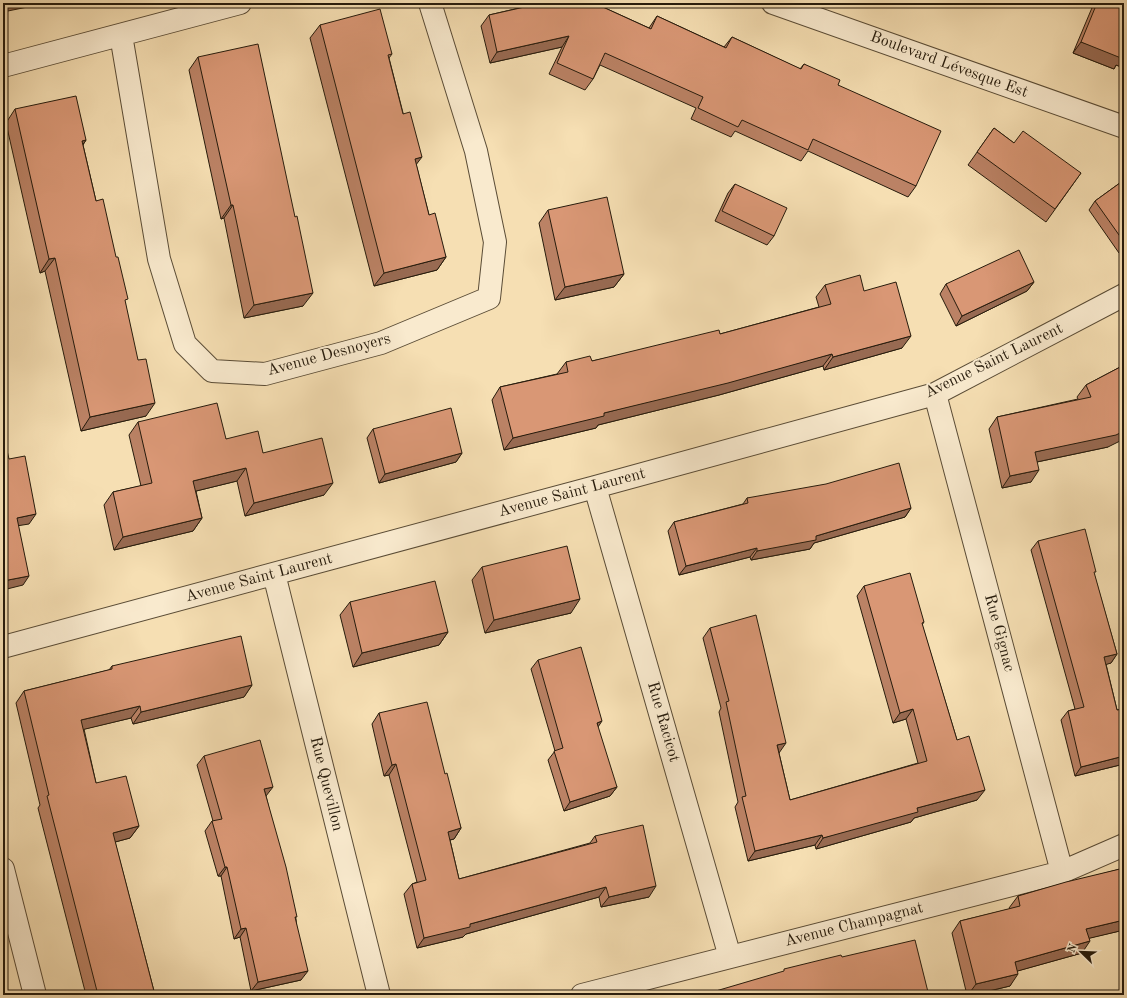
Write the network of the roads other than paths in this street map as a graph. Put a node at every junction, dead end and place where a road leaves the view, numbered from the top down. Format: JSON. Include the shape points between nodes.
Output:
{"nodes":[{"id":1,"x":240,"y":3,"type":"edge"},
{"id":2,"x":430,"y":3,"type":"edge"},
{"id":3,"x":773,"y":3,"type":"edge"},
{"id":4,"x":121,"y":35,"type":"junction"},
{"id":5,"x":3,"y":66,"type":"edge"},
{"id":6,"x":1124,"y":127,"type":"edge"},
{"id":7,"x":1124,"y":295,"type":"edge"},
{"id":8,"x":935,"y":394,"type":"junction"},
{"id":9,"x":595,"y":487,"type":"junction"},
{"id":10,"x":274,"y":574,"type":"junction"},
{"id":11,"x":3,"y":647,"type":"edge"},
{"id":12,"x":1124,"y":845,"type":"edge"},
{"id":13,"x":3,"y":869,"type":"edge"},
{"id":14,"x":1062,"y":872,"type":"junction"},
{"id":15,"x":730,"y":957,"type":"junction"},
{"id":16,"x":35,"y":995,"type":"edge"},
{"id":17,"x":379,"y":995,"type":"edge"},
{"id":18,"x":582,"y":995,"type":"edge"}],
"edges":[{"from":1,"to":4,"type":"street"},
{"from":2,"to":4,"type":"street","name":"Avenue Desnoyers","via":[[476,151],[492,227],[494,242],[489,298],[381,343],[265,374],[212,371],[185,344],[159,259]]},
{"from":3,"to":6,"type":"street","name":"Boulevard Lévesque Est"},
{"from":4,"to":5,"type":"street"},
{"from":7,"to":8,"type":"street","name":"Avenue Saint Laurent"},
{"from":8,"to":9,"type":"street","name":"Avenue Saint Laurent"},
{"from":8,"to":14,"type":"street","name":"Rue Gignac"},
{"from":9,"to":10,"type":"street","name":"Avenue Saint Laurent"},
{"from":9,"to":15,"type":"street","name":"Rue Racicot"},
{"from":10,"to":11,"type":"street","name":"Avenue Saint Laurent"},
{"from":10,"to":17,"type":"street","name":"Rue Quevillon"},
{"from":12,"to":14,"type":"street","name":"Avenue Champagnat"},
{"from":13,"to":16,"type":"street"},
{"from":14,"to":15,"type":"street","name":"Avenue Champagnat"},
{"from":15,"to":18,"type":"street","name":"Avenue Champagnat"}]}
